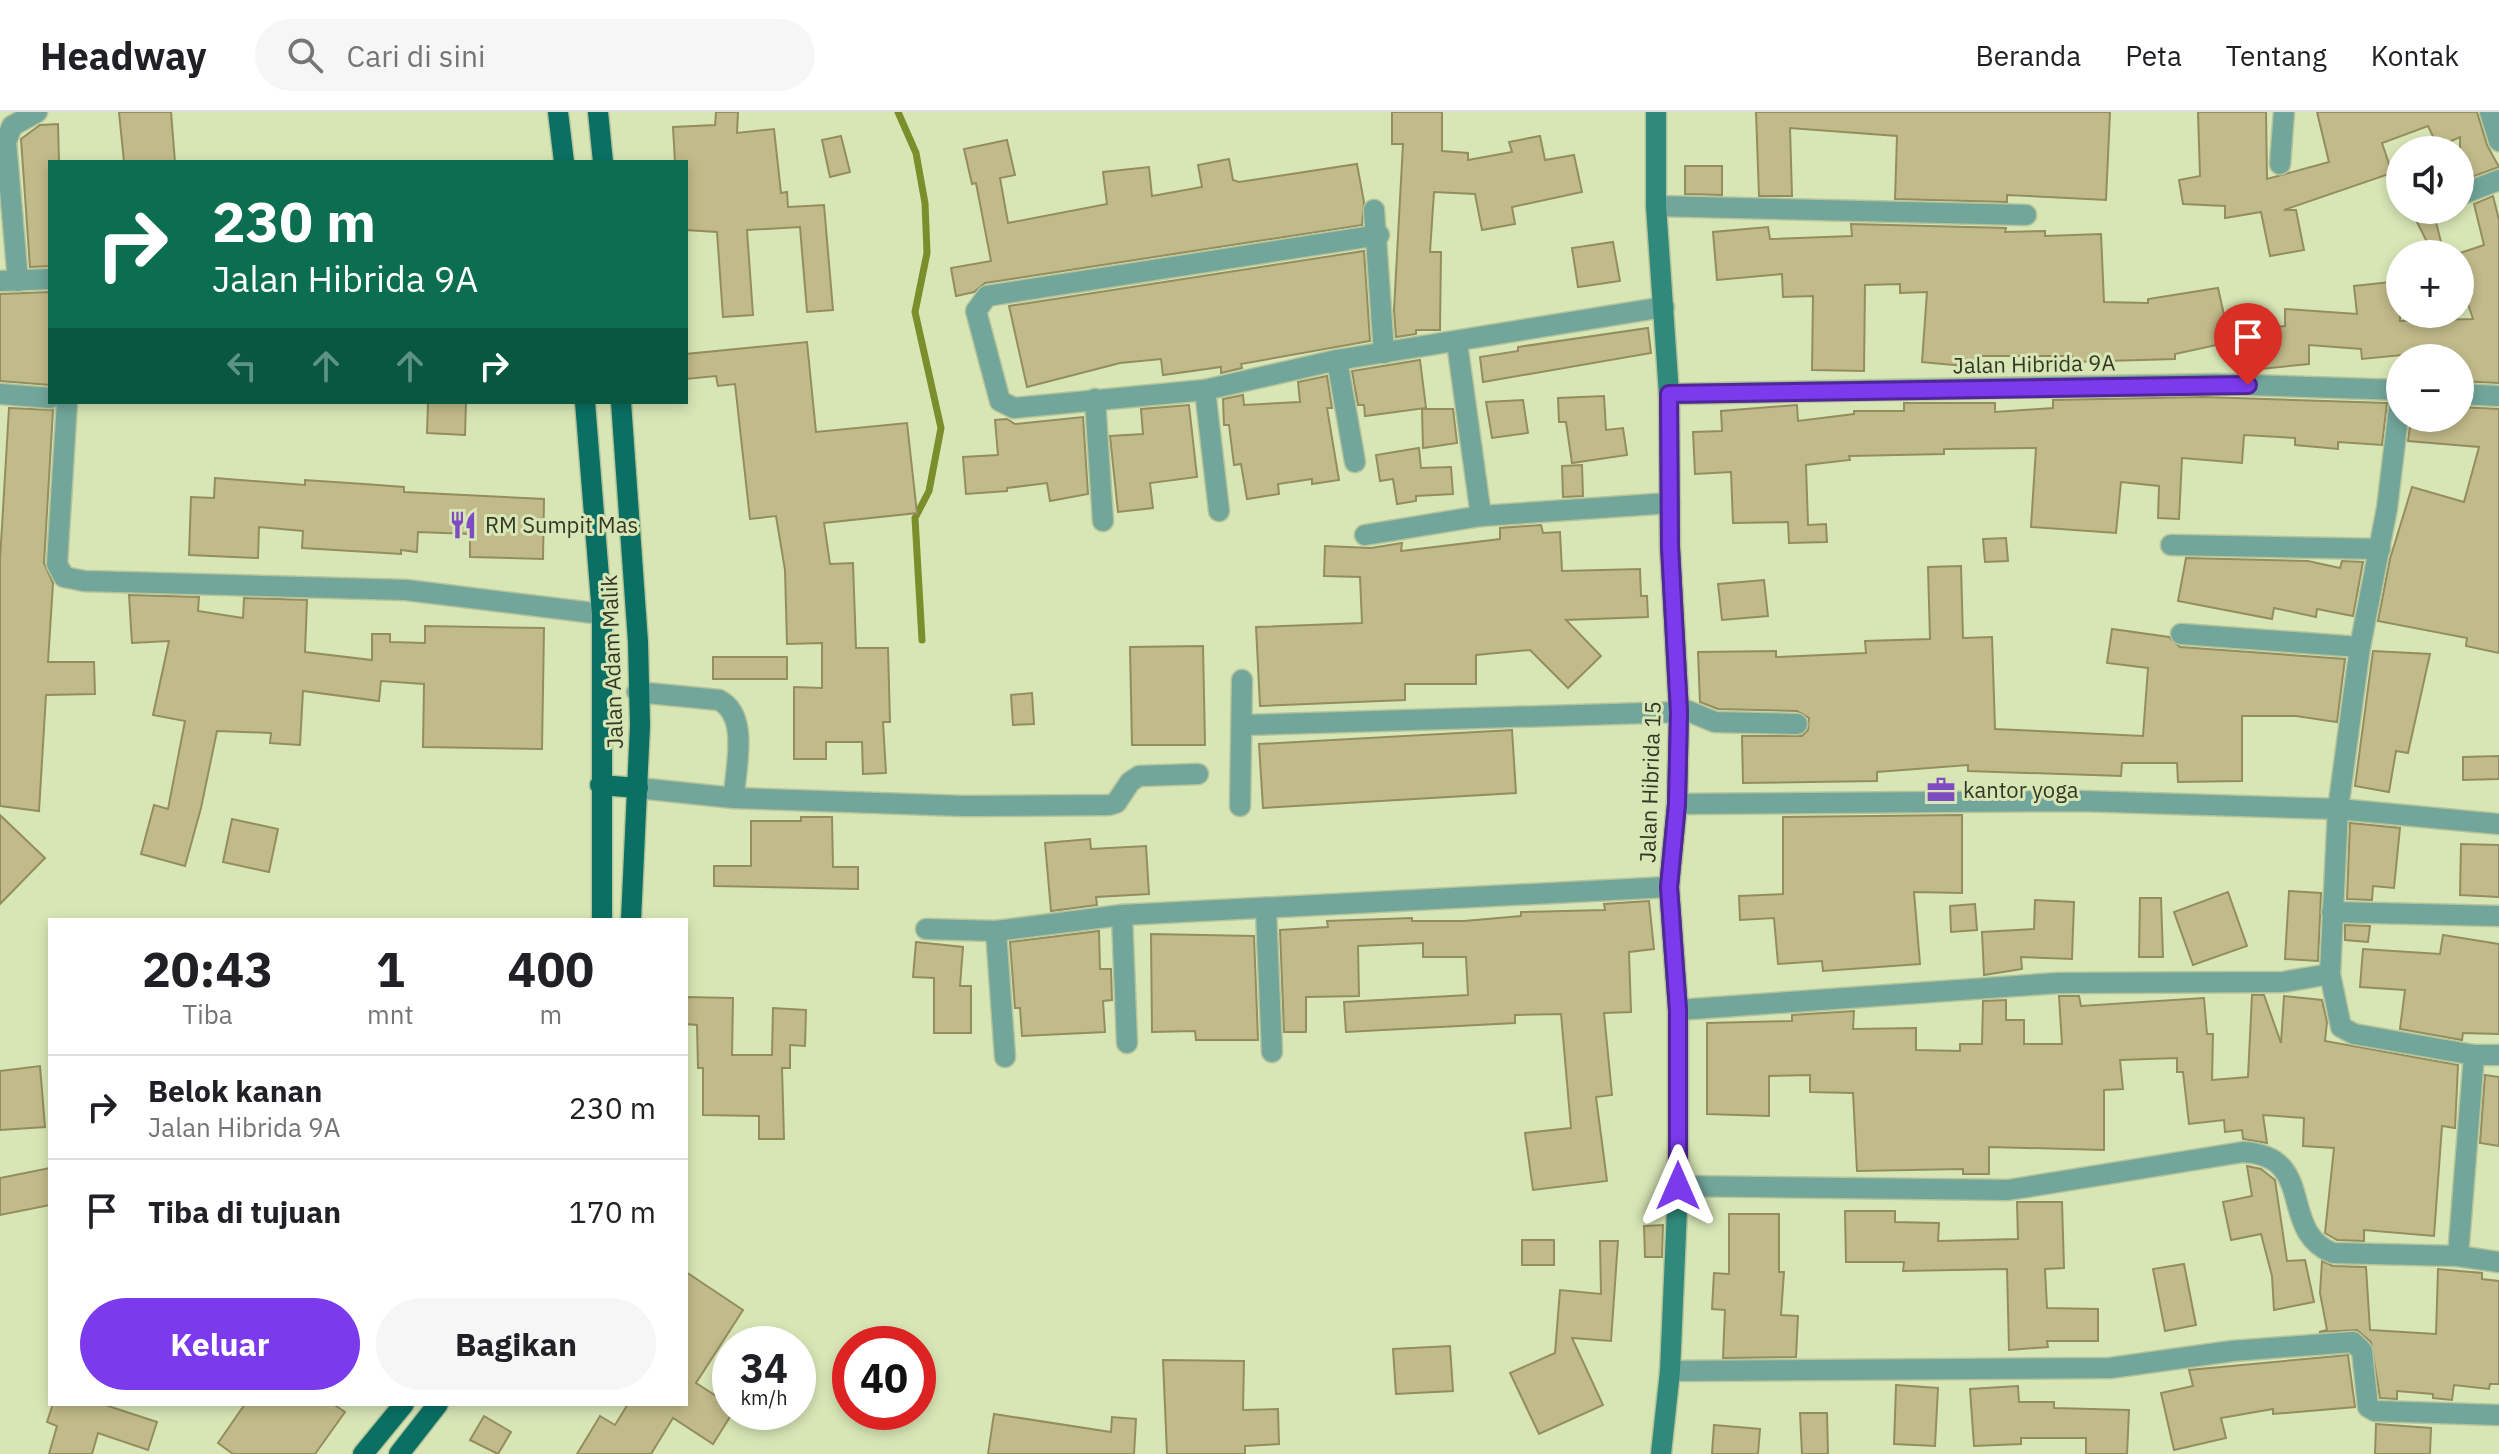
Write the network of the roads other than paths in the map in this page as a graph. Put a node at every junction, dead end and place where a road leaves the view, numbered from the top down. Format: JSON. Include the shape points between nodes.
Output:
{"nodes":[{"id":1,"x":37,"y":112,"type":"edge"},
{"id":2,"x":558,"y":112,"type":"edge"},
{"id":3,"x":598,"y":112,"type":"edge"},
{"id":4,"x":1656,"y":112,"type":"edge"},
{"id":5,"x":2284,"y":112,"type":"edge"},
{"id":6,"x":2490,"y":112,"type":"edge"},
{"id":7,"x":2499,"y":141,"type":"edge"},
{"id":8,"x":564,"y":160,"type":"edge"},
{"id":9,"x":603,"y":160,"type":"edge"},
{"id":10,"x":2280,"y":164,"type":"dead end"},
{"id":11,"x":2499,"y":180,"type":"edge"},
{"id":12,"x":2474,"y":190,"type":"edge"},
{"id":13,"x":1656,"y":206,"type":"junction"},
{"id":14,"x":1374,"y":210,"type":"dead end"},
{"id":15,"x":2026,"y":215,"type":"dead end"},
{"id":16,"x":1379,"y":235,"type":"junction"},
{"id":17,"x":48,"y":279,"type":"edge"},
{"id":18,"x":9,"y":281,"type":"edge"},
{"id":19,"x":1664,"y":307,"type":"junction"},
{"id":20,"x":1457,"y":343,"type":"junction"},
{"id":21,"x":1384,"y":353,"type":"junction"},
{"id":22,"x":1337,"y":360,"type":"junction"},
{"id":23,"x":1205,"y":390,"type":"junction"},
{"id":24,"x":2386,"y":390,"type":"edge"},
{"id":25,"x":0,"y":394,"type":"edge"},
{"id":26,"x":1669,"y":394,"type":"junction"},
{"id":27,"x":2474,"y":395,"type":"edge"},
{"id":28,"x":2499,"y":396,"type":"edge"},
{"id":29,"x":48,"y":398,"type":"edge"},
{"id":30,"x":1095,"y":399,"type":"junction"},
{"id":31,"x":67,"y":404,"type":"edge"},
{"id":32,"x":585,"y":404,"type":"edge"},
{"id":33,"x":621,"y":404,"type":"edge"},
{"id":34,"x":2396,"y":432,"type":"edge"},
{"id":35,"x":1355,"y":462,"type":"dead end"},
{"id":36,"x":1670,"y":503,"type":"junction"},
{"id":37,"x":1219,"y":511,"type":"dead end"},
{"id":38,"x":1481,"y":516,"type":"junction"},
{"id":39,"x":1103,"y":521,"type":"dead end"},
{"id":40,"x":1365,"y":535,"type":"dead end"},
{"id":41,"x":2171,"y":545,"type":"dead end"},
{"id":42,"x":2380,"y":549,"type":"junction"},
{"id":43,"x":602,"y":614,"type":"junction"},
{"id":44,"x":2181,"y":634,"type":"dead end"},
{"id":45,"x":638,"y":642,"type":"junction"},
{"id":46,"x":603,"y":643,"type":"junction"},
{"id":47,"x":2360,"y":647,"type":"junction"},
{"id":48,"x":1242,"y":680,"type":"dead end"},
{"id":49,"x":637,"y":692,"type":"junction"},
{"id":50,"x":1678,"y":709,"type":"junction"},
{"id":51,"x":1797,"y":724,"type":"dead end"},
{"id":52,"x":1244,"y":725,"type":"junction"},
{"id":53,"x":1198,"y":774,"type":"dead end"},
{"id":54,"x":600,"y":785,"type":"junction"},
{"id":55,"x":638,"y":788,"type":"junction"},
{"id":56,"x":734,"y":798,"type":"junction"},
{"id":57,"x":1677,"y":804,"type":"junction"},
{"id":58,"x":1240,"y":806,"type":"dead end"},
{"id":59,"x":2338,"y":809,"type":"junction"},
{"id":60,"x":2499,"y":824,"type":"edge"},
{"id":61,"x":1669,"y":887,"type":"junction"},
{"id":62,"x":1266,"y":910,"type":"junction"},
{"id":63,"x":2332,"y":912,"type":"junction"},
{"id":64,"x":1122,"y":915,"type":"junction"},
{"id":65,"x":2499,"y":916,"type":"edge"},
{"id":66,"x":602,"y":918,"type":"edge"},
{"id":67,"x":631,"y":918,"type":"edge"},
{"id":68,"x":926,"y":929,"type":"dead end"},
{"id":69,"x":996,"y":931,"type":"junction"},
{"id":70,"x":2330,"y":974,"type":"junction"},
{"id":71,"x":1678,"y":1010,"type":"junction"},
{"id":72,"x":1127,"y":1043,"type":"dead end"},
{"id":73,"x":1272,"y":1052,"type":"dead end"},
{"id":74,"x":2474,"y":1055,"type":"junction"},
{"id":75,"x":2499,"y":1055,"type":"edge"},
{"id":76,"x":1005,"y":1057,"type":"dead end"},
{"id":77,"x":1678,"y":1186,"type":"junction"},
{"id":78,"x":2458,"y":1256,"type":"junction"},
{"id":79,"x":2499,"y":1262,"type":"edge"},
{"id":80,"x":1670,"y":1371,"type":"junction"},
{"id":81,"x":402,"y":1406,"type":"edge"},
{"id":82,"x":436,"y":1406,"type":"edge"},
{"id":83,"x":2499,"y":1415,"type":"edge"},
{"id":84,"x":363,"y":1454,"type":"edge"},
{"id":85,"x":399,"y":1454,"type":"edge"},
{"id":86,"x":1661,"y":1454,"type":"edge"}],
"edges":[{"from":1,"to":18,"type":"street","via":[[12,126],[6,142]]},
{"from":2,"to":8,"type":"main road"},
{"from":3,"to":9,"type":"main road"},
{"from":4,"to":13,"type":"street","name":"Jalan Hibrida 15"},
{"from":5,"to":10,"type":"street"},
{"from":6,"to":7,"type":"street"},
{"from":11,"to":12,"type":"street"},
{"from":13,"to":15,"type":"street"},
{"from":13,"to":19,"type":"street","name":"Jalan Hibrida 15"},
{"from":14,"to":16,"type":"street"},
{"from":16,"to":21,"type":"street"},
{"from":16,"to":30,"type":"street","via":[[981,301],[976,311],[1003,405]]},
{"from":17,"to":18,"type":"street"},
{"from":19,"to":20,"type":"street"},
{"from":19,"to":26,"type":"street","name":"Jalan Hibrida 15"},
{"from":20,"to":21,"type":"street"},
{"from":20,"to":38,"type":"street"},
{"from":21,"to":22,"type":"street"},
{"from":22,"to":23,"type":"street"},
{"from":22,"to":35,"type":"street"},
{"from":23,"to":30,"type":"street"},
{"from":23,"to":37,"type":"street"},
{"from":24,"to":26,"type":"street","name":"Jalan Hibrida 9A","via":[[2217,384]]},
{"from":25,"to":29,"type":"street"},
{"from":26,"to":36,"type":"street","name":"Jalan Hibrida 15"},
{"from":27,"to":28,"type":"street"},
{"from":30,"to":39,"type":"street"},
{"from":31,"to":43,"type":"street","via":[[57,564],[64,577],[406,590]]},
{"from":32,"to":43,"type":"main road","name":"Jalan Adam Malik"},
{"from":33,"to":45,"type":"main road","name":"Jalan Adam Malik"},
{"from":34,"to":42,"type":"street"},
{"from":36,"to":38,"type":"street"},
{"from":36,"to":50,"type":"street","name":"Jalan Hibrida 15"},
{"from":38,"to":40,"type":"street"},
{"from":41,"to":42,"type":"street"},
{"from":42,"to":47,"type":"street"},
{"from":43,"to":46,"type":"main road","name":"Jalan Adam Malik"},
{"from":44,"to":47,"type":"street"},
{"from":45,"to":46,"type":"main road"},
{"from":45,"to":49,"type":"main road","name":"Jalan Adam Malik"},
{"from":46,"to":54,"type":"main road","name":"Jalan Adam Malik"},
{"from":47,"to":59,"type":"street"},
{"from":48,"to":52,"type":"street"},
{"from":49,"to":55,"type":"main road","name":"Jalan Adam Malik"},
{"from":49,"to":56,"type":"street","via":[[719,700],[731,706],[738,719]]},
{"from":50,"to":51,"type":"street","via":[[1715,722]]},
{"from":50,"to":52,"type":"street"},
{"from":50,"to":57,"type":"street","name":"Jalan Hibrida 15"},
{"from":52,"to":58,"type":"street"},
{"from":53,"to":56,"type":"street","via":[[1139,776],[1109,805]]},
{"from":54,"to":55,"type":"main road"},
{"from":54,"to":66,"type":"main road","name":"Jalan Adam Malik"},
{"from":55,"to":56,"type":"street"},
{"from":55,"to":67,"type":"main road","name":"Jalan Adam Malik"},
{"from":57,"to":59,"type":"street","via":[[2080,801]]},
{"from":57,"to":61,"type":"street","name":"Jalan Hibrida 15"},
{"from":59,"to":60,"type":"street"},
{"from":59,"to":63,"type":"street"},
{"from":61,"to":62,"type":"street"},
{"from":61,"to":71,"type":"street","name":"Jalan Hibrida 15"},
{"from":62,"to":64,"type":"street"},
{"from":62,"to":73,"type":"street"},
{"from":63,"to":65,"type":"street"},
{"from":63,"to":70,"type":"street"},
{"from":64,"to":69,"type":"street"},
{"from":64,"to":72,"type":"street"},
{"from":68,"to":69,"type":"street"},
{"from":69,"to":76,"type":"street"},
{"from":70,"to":71,"type":"street","via":[[2283,982],[2058,983]]},
{"from":70,"to":74,"type":"street","via":[[2338,1020],[2346,1031]]},
{"from":71,"to":77,"type":"street","name":"Jalan Hibrida 15"},
{"from":74,"to":75,"type":"street"},
{"from":74,"to":78,"type":"street"},
{"from":77,"to":78,"type":"street","via":[[2008,1190],[2243,1152],[2266,1153],[2286,1170],[2311,1239],[2322,1248],[2333,1253]]},
{"from":77,"to":80,"type":"street","name":"Jalan Hibrida 15"},
{"from":78,"to":79,"type":"street"},
{"from":80,"to":83,"type":"street","via":[[2110,1368],[2353,1342],[2362,1351],[2364,1402],[2375,1411]]},
{"from":80,"to":86,"type":"street","name":"Jalan Hibrida 15"},
{"from":81,"to":84,"type":"main road"},
{"from":82,"to":85,"type":"main road"}]}
